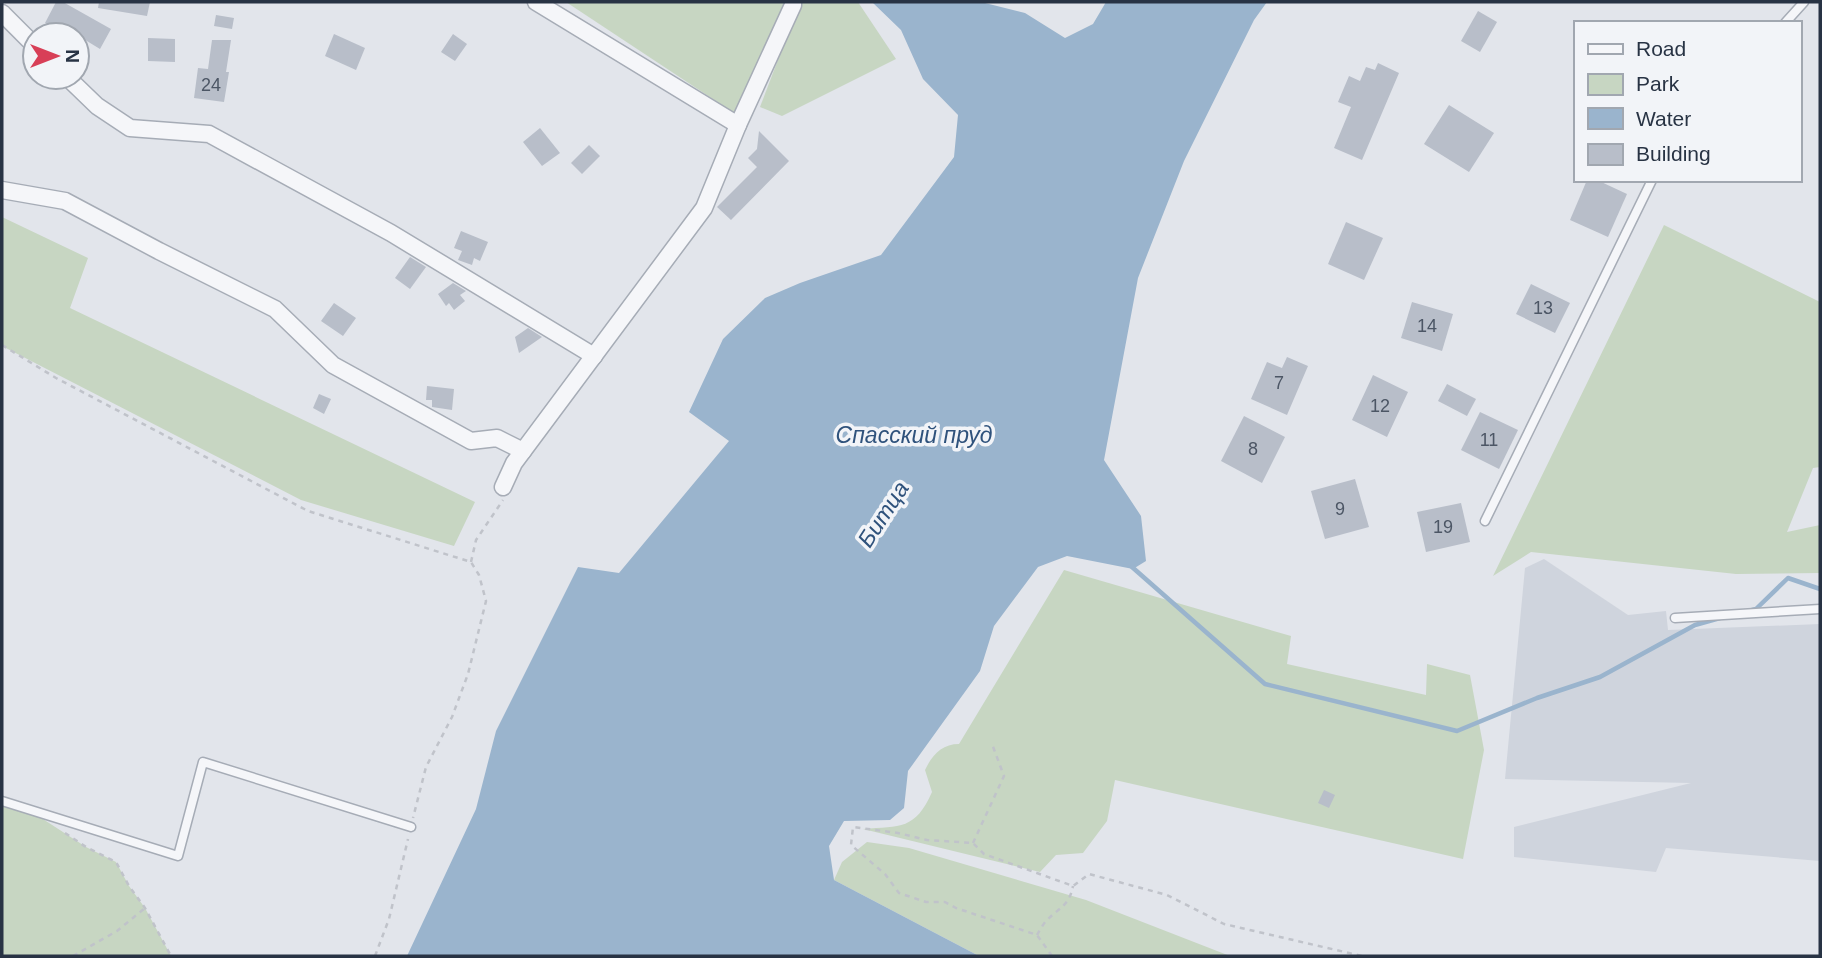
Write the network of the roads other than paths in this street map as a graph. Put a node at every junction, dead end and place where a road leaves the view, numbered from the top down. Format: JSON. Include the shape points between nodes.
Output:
{"nodes":[{"id":1,"x":536,"y":2,"type":"edge"},
{"id":2,"x":793,"y":2,"type":"edge"},
{"id":3,"x":1804,"y":2,"type":"edge"},
{"id":4,"x":2,"y":13,"type":"edge"},
{"id":5,"x":1787,"y":21,"type":"edge"},
{"id":6,"x":21,"y":32,"type":"edge"},
{"id":7,"x":81,"y":91,"type":"edge"},
{"id":8,"x":738,"y":125,"type":"junction"},
{"id":9,"x":1650,"y":182,"type":"edge"},
{"id":10,"x":2,"y":190,"type":"edge"},
{"id":11,"x":594,"y":356,"type":"junction"},
{"id":12,"x":523,"y":451,"type":"junction"},
{"id":13,"x":505,"y":492,"type":"road end"},
{"id":14,"x":1485,"y":521,"type":"dead end"},
{"id":15,"x":1820,"y":609,"type":"edge"},
{"id":16,"x":1675,"y":618,"type":"dead end"},
{"id":17,"x":2,"y":801,"type":"edge"},
{"id":18,"x":411,"y":827,"type":"road end"}],
"edges":[{"from":1,"to":8,"type":"street"},
{"from":2,"to":8,"type":"street"},
{"from":3,"to":5,"type":"lane"},
{"from":4,"to":6,"type":"street"},
{"from":7,"to":11,"type":"street","via":[[131,128],[209,135],[391,233]]},
{"from":8,"to":11,"type":"street","via":[[704,208]]},
{"from":9,"to":14,"type":"lane"},
{"from":10,"to":12,"type":"street","via":[[65,201],[275,309],[333,365],[471,441],[497,438]]},
{"from":11,"to":12,"type":"street"},
{"from":12,"to":13,"type":"street"},
{"from":15,"to":16,"type":"lane"},
{"from":17,"to":18,"type":"lane","via":[[178,856],[203,762]]}]}
